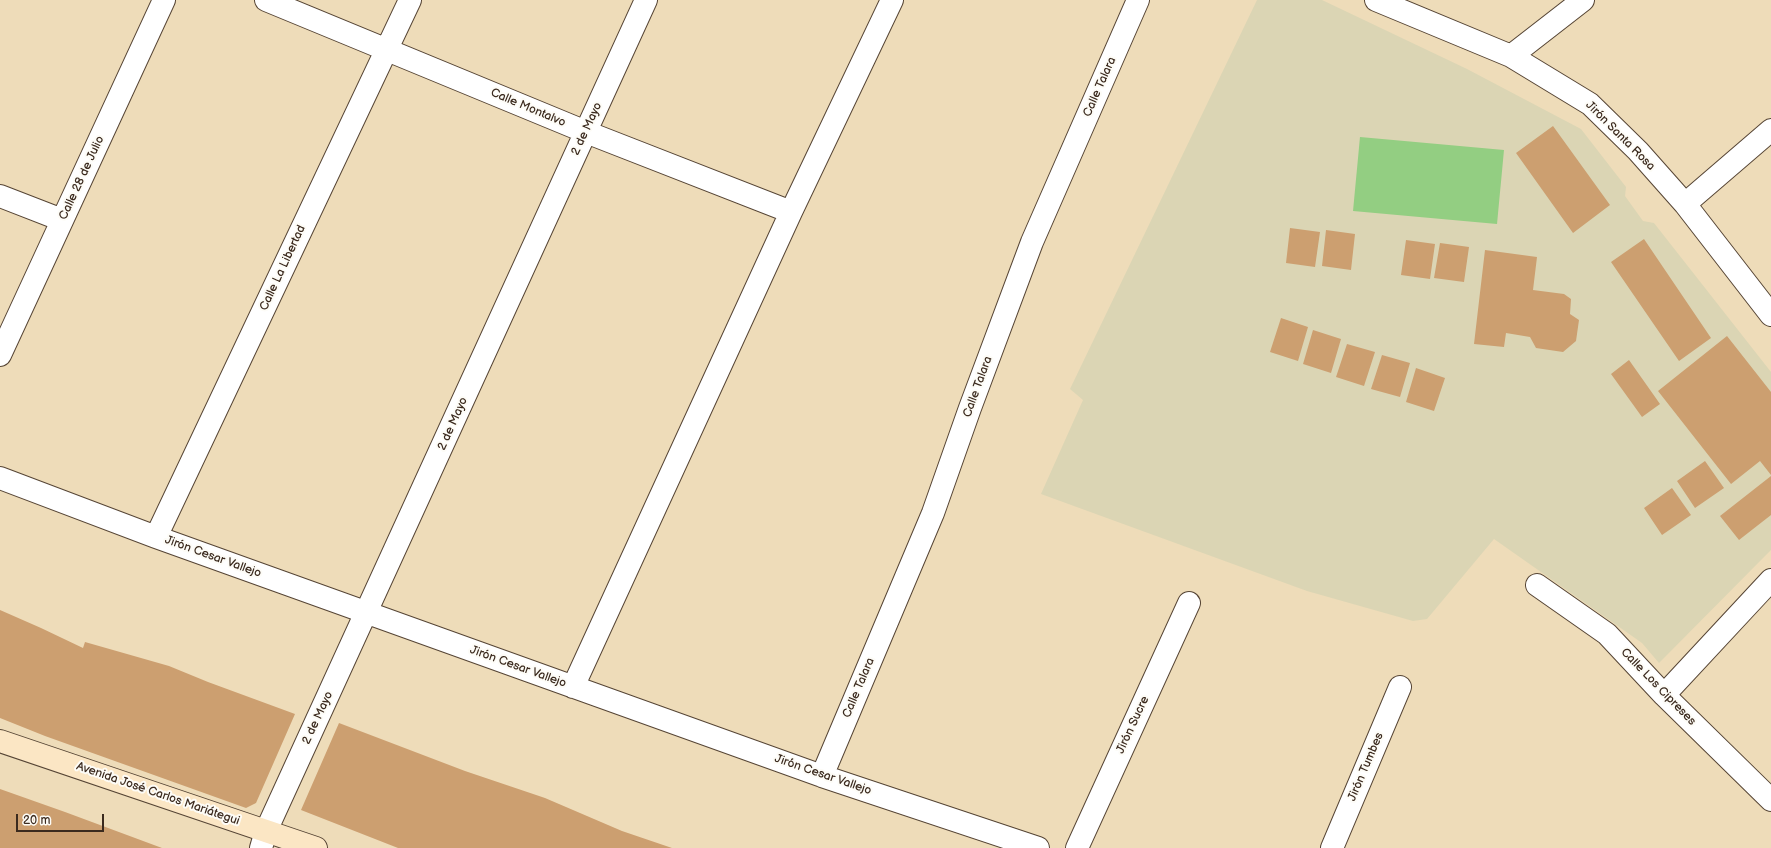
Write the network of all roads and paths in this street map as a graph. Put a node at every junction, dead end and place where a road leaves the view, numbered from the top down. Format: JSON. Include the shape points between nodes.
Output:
{"nodes":[{"id":1,"x":164,"y":0,"type":"edge"},
{"id":2,"x":266,"y":0,"type":"edge"},
{"id":3,"x":410,"y":0,"type":"edge"},
{"id":4,"x":646,"y":0,"type":"edge"},
{"id":5,"x":892,"y":0,"type":"edge"},
{"id":6,"x":1138,"y":0,"type":"edge"},
{"id":7,"x":1376,"y":0,"type":"edge"},
{"id":8,"x":1583,"y":0,"type":"edge"},
{"id":9,"x":387,"y":49,"type":"junction"},
{"id":10,"x":1511,"y":56,"type":"junction"},
{"id":11,"x":1771,"y":130,"type":"edge"},
{"id":12,"x":586,"y":132,"type":"junction"},
{"id":13,"x":0,"y":196,"type":"edge"},
{"id":14,"x":1685,"y":204,"type":"junction"},
{"id":15,"x":791,"y":212,"type":"junction"},
{"id":16,"x":62,"y":220,"type":"junction"},
{"id":17,"x":1771,"y":316,"type":"edge"},
{"id":18,"x":0,"y":356,"type":"edge"},
{"id":19,"x":0,"y":478,"type":"edge"},
{"id":20,"x":156,"y":537,"type":"junction"},
{"id":21,"x":1771,"y":580,"type":"edge"},
{"id":22,"x":1537,"y":585,"type":"dead end"},
{"id":23,"x":1189,"y":603,"type":"dead end"},
{"id":24,"x":367,"y":612,"type":"junction"},
{"id":25,"x":574,"y":687,"type":"junction"},
{"id":26,"x":1400,"y":687,"type":"dead end"},
{"id":27,"x":1664,"y":695,"type":"junction"},
{"id":28,"x":0,"y":741,"type":"edge"},
{"id":29,"x":822,"y":776,"type":"junction"},
{"id":30,"x":1771,"y":800,"type":"edge"},
{"id":31,"x":264,"y":839,"type":"edge"},
{"id":32,"x":316,"y":848,"type":"edge"},
{"id":33,"x":1038,"y":848,"type":"edge"},
{"id":34,"x":1077,"y":848,"type":"edge"},
{"id":35,"x":1332,"y":848,"type":"edge"}],
"edges":[{"from":1,"to":16,"type":"street","name":"Calle 28 de Julio"},
{"from":2,"to":9,"type":"street","name":"Calle Montalvo"},
{"from":3,"to":9,"type":"street","name":"Calle La Libertad"},
{"from":4,"to":12,"type":"street","name":"2 de Mayo"},
{"from":5,"to":15,"type":"street"},
{"from":6,"to":29,"type":"street","name":"Calle Talara","via":[[1032,242],[933,513]]},
{"from":7,"to":10,"type":"street","name":"Jirón Santa Rosa"},
{"from":8,"to":10,"type":"street"},
{"from":9,"to":12,"type":"street","name":"Calle Montalvo"},
{"from":9,"to":20,"type":"street","name":"Calle La Libertad"},
{"from":10,"to":14,"type":"street","name":"Jirón Santa Rosa","via":[[1590,104],[1638,151]]},
{"from":11,"to":14,"type":"street"},
{"from":12,"to":15,"type":"street","name":"Calle Montalvo"},
{"from":12,"to":24,"type":"street","name":"2 de Mayo"},
{"from":13,"to":16,"type":"street"},
{"from":14,"to":17,"type":"street","name":"Jirón Santa Rosa"},
{"from":15,"to":25,"type":"street"},
{"from":16,"to":18,"type":"street","name":"Calle 28 de Julio"},
{"from":19,"to":20,"type":"street","name":"Jirón Cesar Vallejo"},
{"from":20,"to":24,"type":"street","name":"Jirón Cesar Vallejo"},
{"from":21,"to":27,"type":"street"},
{"from":22,"to":27,"type":"street","name":"Calle Los Cipreses","via":[[1607,634]]},
{"from":23,"to":34,"type":"street","name":"Jirón Sucre"},
{"from":24,"to":25,"type":"street","name":"Jirón Cesar Vallejo"},
{"from":24,"to":31,"type":"street","name":"2 de Mayo"},
{"from":25,"to":29,"type":"street","name":"Jirón Cesar Vallejo"},
{"from":26,"to":35,"type":"street","name":"Jirón Tumbes"},
{"from":27,"to":30,"type":"street","name":"Calle Los Cipreses"},
{"from":28,"to":31,"type":"main road","name":"Avenida José Carlos Mariátegui"},
{"from":29,"to":33,"type":"street","name":"Jirón Cesar Vallejo"},
{"from":31,"to":32,"type":"main road","name":"Avenida José Carlos Mariátegui"}]}
